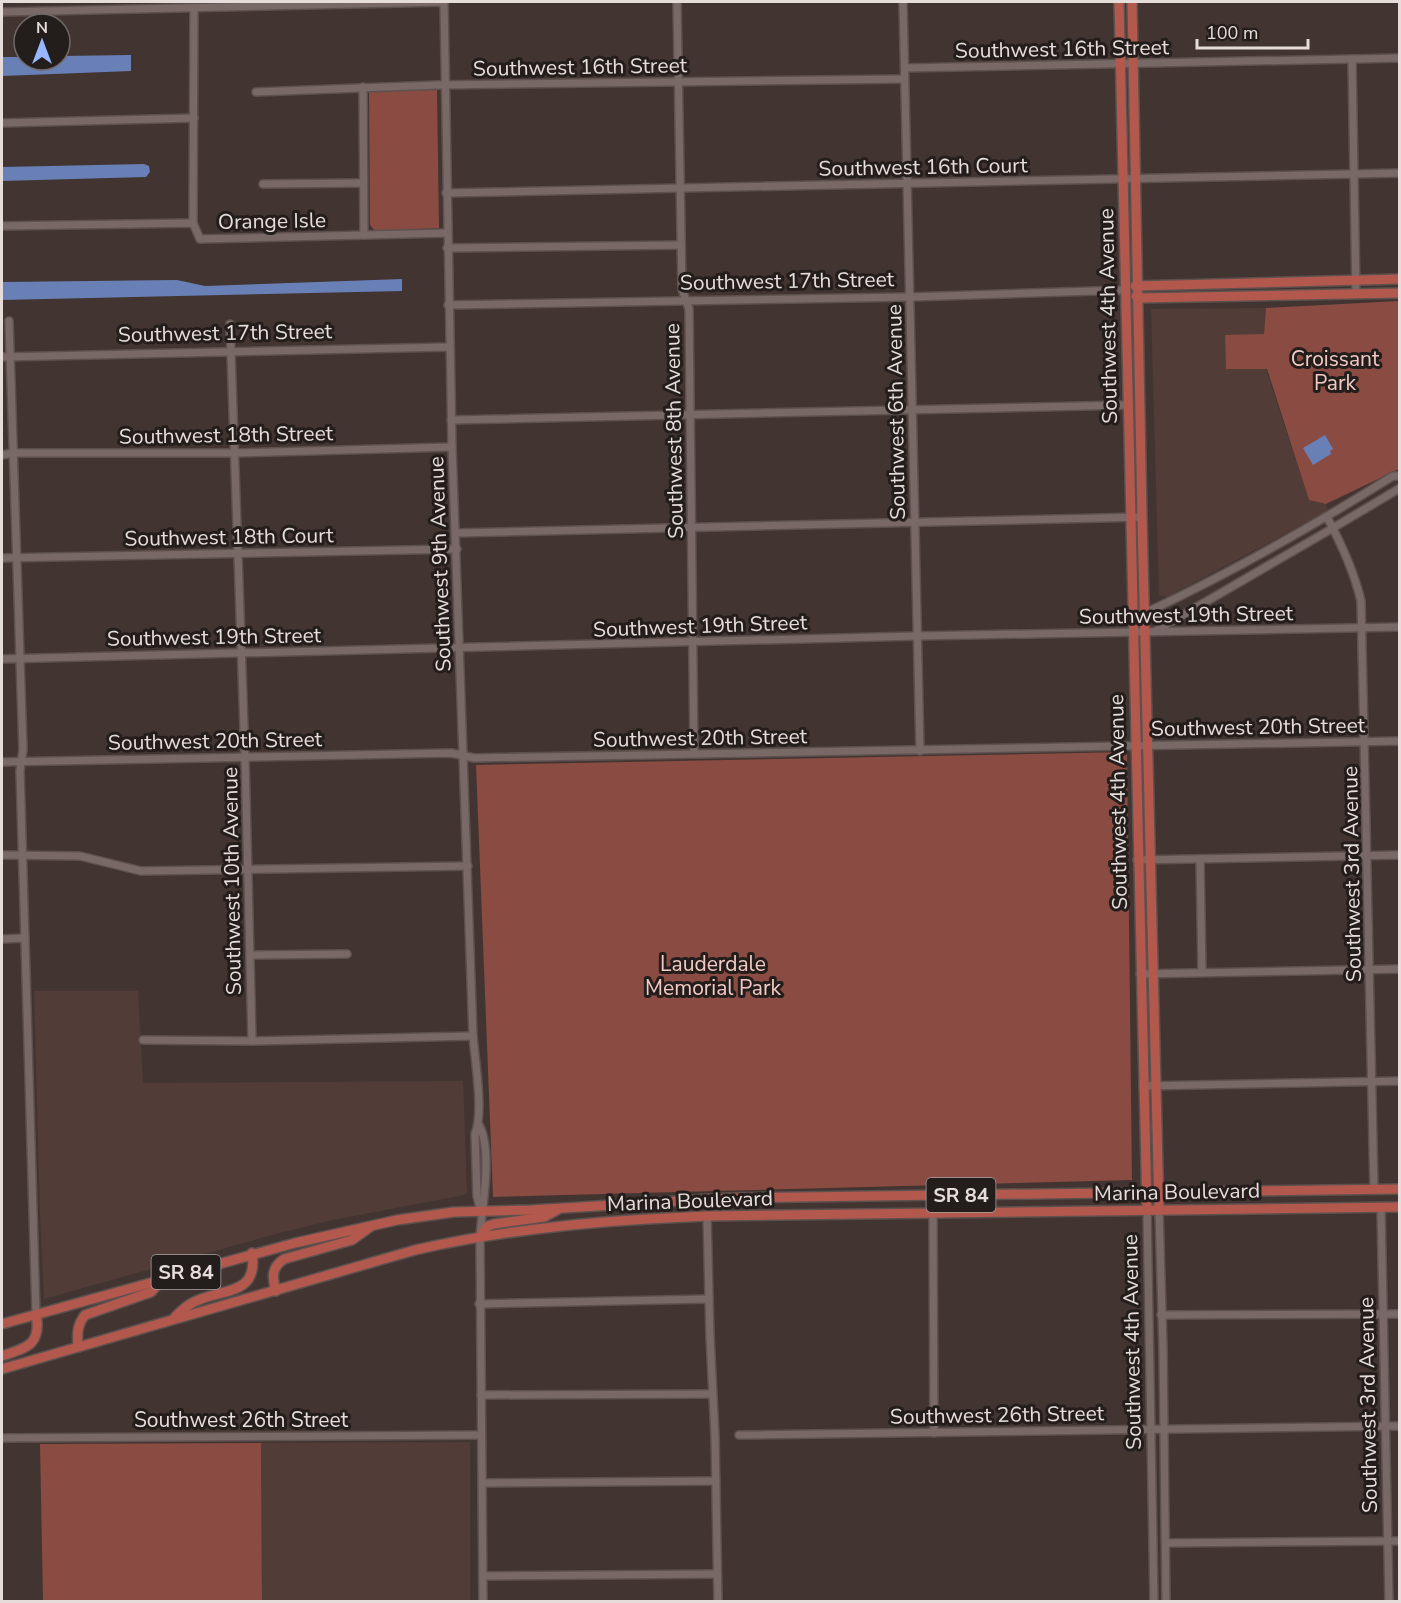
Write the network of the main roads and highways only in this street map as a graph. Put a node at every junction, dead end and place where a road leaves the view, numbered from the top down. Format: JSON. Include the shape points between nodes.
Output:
{"nodes":[{"id":1,"x":1119,"y":2,"type":"edge"},
{"id":2,"x":1132,"y":2,"type":"edge"},
{"id":3,"x":1400,"y":279,"type":"edge"},
{"id":4,"x":1139,"y":284,"type":"junction"},
{"id":5,"x":1126,"y":290,"type":"junction"},
{"id":6,"x":1400,"y":293,"type":"edge"},
{"id":7,"x":1139,"y":298,"type":"junction"},
{"id":8,"x":1374,"y":1189,"type":"junction"},
{"id":9,"x":1397,"y":1189,"type":"edge"},
{"id":10,"x":1146,"y":1193,"type":"junction"},
{"id":11,"x":1158,"y":1193,"type":"junction"},
{"id":12,"x":728,"y":1198,"type":"junction"},
{"id":13,"x":1400,"y":1207,"type":"edge"},
{"id":14,"x":561,"y":1208,"type":"junction"},
{"id":15,"x":1362,"y":1208,"type":"junction"},
{"id":16,"x":1381,"y":1208,"type":"junction"},
{"id":17,"x":1147,"y":1210,"type":"junction"},
{"id":18,"x":1159,"y":1210,"type":"junction"},
{"id":19,"x":707,"y":1216,"type":"junction"},
{"id":20,"x":371,"y":1225,"type":"junction"},
{"id":21,"x":480,"y":1236,"type":"junction"},
{"id":22,"x":252,"y":1253,"type":"junction"},
{"id":23,"x":162,"y":1279,"type":"junction"},
{"id":24,"x":276,"y":1291,"type":"junction"},
{"id":25,"x":36,"y":1314,"type":"junction"},
{"id":26,"x":171,"y":1320,"type":"junction"},
{"id":27,"x":2,"y":1324,"type":"edge"},
{"id":28,"x":78,"y":1347,"type":"junction"},
{"id":29,"x":2,"y":1356,"type":"edge"},
{"id":30,"x":2,"y":1369,"type":"edge"}],
"edges":[{"from":1,"to":5,"type":"main road","name":"Southwest 4th Avenue"},
{"from":2,"to":4,"type":"main road","name":"Southwest 4th Avenue"},
{"from":3,"to":4,"type":"main road","name":"Southwest 17th Street"},
{"from":4,"to":5,"type":"main road","name":"Southwest 17th Street"},
{"from":4,"to":7,"type":"main road","name":"Southwest 4th Avenue"},
{"from":5,"to":7,"type":"main road"},
{"from":5,"to":10,"type":"main road","name":"Southwest 4th Avenue"},
{"from":6,"to":7,"type":"main road"},
{"from":7,"to":11,"type":"main road","name":"Southwest 4th Avenue","via":[[1145,613],[1151,631],[1147,746]]},
{"from":8,"to":9,"type":"main road","name":"Marina Boulevard","number":"SR 84"},
{"from":8,"to":11,"type":"main road","name":"Marina Boulevard","number":"SR 84"},
{"from":8,"to":15,"type":"main road"},
{"from":9,"to":16,"type":"main road","via":[[1386,1197]]},
{"from":10,"to":11,"type":"main road","name":"Marina Boulevard","number":"SR 84"},
{"from":10,"to":12,"type":"main road","name":"Marina Boulevard","number":"SR 84"},
{"from":10,"to":17,"type":"main road","name":"Southwest 4th Avenue"},
{"from":11,"to":18,"type":"main road","name":"Southwest 4th Avenue"},
{"from":12,"to":14,"type":"main road","name":"Marina Boulevard","number":"SR 84"},
{"from":12,"to":19,"type":"main road"},
{"from":13,"to":16,"type":"main road","name":"Marina Boulevard","number":"SR 84"},
{"from":14,"to":20,"type":"main road","name":"Marina Boulevard","number":"SR 84","via":[[422,1216]]},
{"from":14,"to":21,"type":"main road","via":[[544,1217],[488,1226]]},
{"from":15,"to":16,"type":"main road","name":"Marina Boulevard","number":"SR 84"},
{"from":15,"to":18,"type":"main road","name":"Marina Boulevard","number":"SR 84"},
{"from":17,"to":18,"type":"main road","name":"Marina Boulevard","number":"SR 84"},
{"from":17,"to":19,"type":"main road","name":"Marina Boulevard","number":"SR 84"},
{"from":19,"to":21,"type":"main road","name":"Marina Boulevard","number":"SR 84","via":[[609,1221]]},
{"from":20,"to":22,"type":"main road","name":"Marina Boulevard","number":"SR 84"},
{"from":20,"to":24,"type":"main road","via":[[352,1240],[284,1259],[272,1273]]},
{"from":21,"to":24,"type":"main road","name":"Marina Boulevard","number":"SR 84","via":[[415,1250]]},
{"from":22,"to":23,"type":"main road","name":"Marina Boulevard","number":"SR 84"},
{"from":22,"to":26,"type":"main road","via":[[254,1265],[248,1281],[193,1302]]},
{"from":23,"to":25,"type":"main road","name":"Marina Boulevard","number":"SR 84"},
{"from":23,"to":28,"type":"main road","via":[[151,1292],[85,1315],[77,1331]]},
{"from":24,"to":26,"type":"main road","name":"Marina Boulevard","number":"SR 84"},
{"from":25,"to":27,"type":"main road","name":"Marina Boulevard","number":"SR 84"},
{"from":25,"to":29,"type":"main road","via":[[37,1336],[32,1344]]},
{"from":26,"to":28,"type":"main road","name":"Marina Boulevard","number":"SR 84"},
{"from":28,"to":30,"type":"main road","name":"Marina Boulevard","number":"SR 84"}]}
